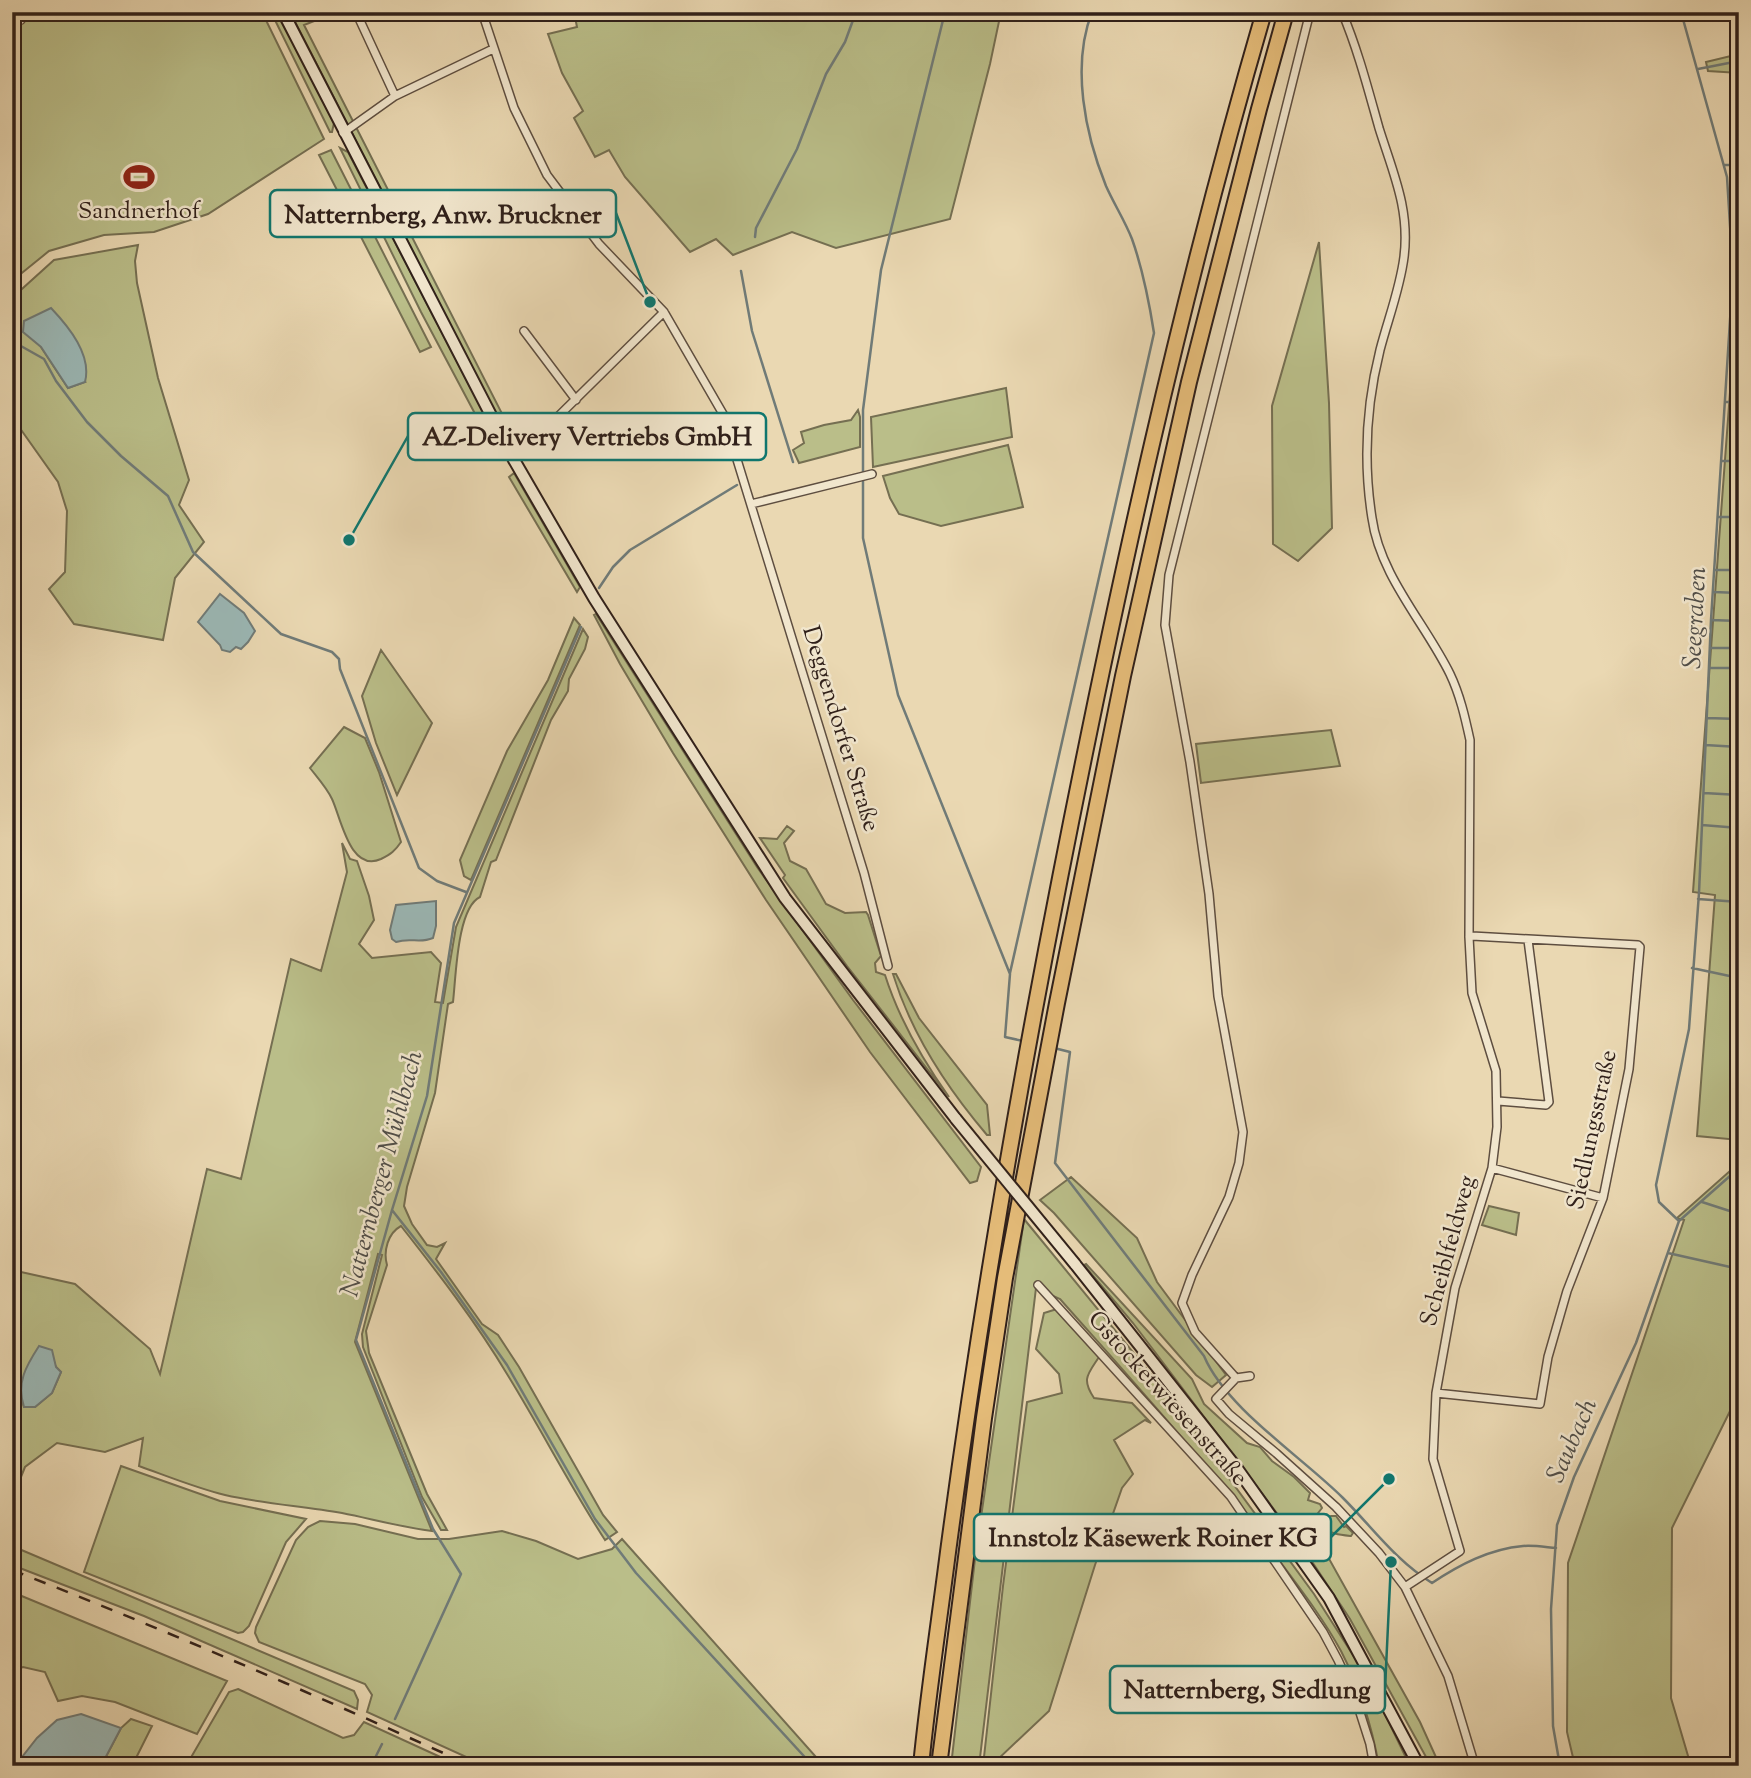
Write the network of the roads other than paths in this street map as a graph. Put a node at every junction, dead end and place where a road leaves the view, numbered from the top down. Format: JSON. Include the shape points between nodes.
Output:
{"nodes":[{"id":1,"x":12,"y":12,"type":"edge"},
{"id":2,"x":283,"y":12,"type":"edge"},
{"id":3,"x":356,"y":12,"type":"edge"},
{"id":4,"x":482,"y":12,"type":"edge"},
{"id":5,"x":1264,"y":12,"type":"edge"},
{"id":6,"x":1286,"y":12,"type":"edge"},
{"id":7,"x":1310,"y":12,"type":"edge"},
{"id":8,"x":1342,"y":12,"type":"edge"},
{"id":9,"x":21,"y":20,"type":"dead end"},
{"id":10,"x":493,"y":50,"type":"junction"},
{"id":11,"x":396,"y":96,"type":"junction"},
{"id":12,"x":343,"y":133,"type":"junction"},
{"id":13,"x":664,"y":312,"type":"junction"},
{"id":14,"x":524,"y":331,"type":"dead end"},
{"id":15,"x":576,"y":400,"type":"junction"},
{"id":16,"x":514,"y":460,"type":"junction"},
{"id":17,"x":866,"y":476,"type":"dead end"},
{"id":18,"x":751,"y":504,"type":"junction"},
{"id":19,"x":1469,"y":937,"type":"junction"},
{"id":20,"x":1528,"y":940,"type":"junction"},
{"id":21,"x":888,"y":966,"type":"dead end"},
{"id":22,"x":1497,"y":1101,"type":"junction"},
{"id":23,"x":1492,"y":1168,"type":"junction"},
{"id":24,"x":1603,"y":1198,"type":"junction"},
{"id":25,"x":1038,"y":1285,"type":"dead end"},
{"id":26,"x":1250,"y":1376,"type":"dead end"},
{"id":27,"x":1236,"y":1378,"type":"junction"},
{"id":28,"x":1436,"y":1393,"type":"junction"},
{"id":29,"x":1405,"y":1587,"type":"junction"},
{"id":30,"x":921,"y":1766,"type":"edge"},
{"id":31,"x":939,"y":1766,"type":"edge"},
{"id":32,"x":1374,"y":1766,"type":"edge"},
{"id":33,"x":1419,"y":1766,"type":"edge"},
{"id":34,"x":1475,"y":1766,"type":"edge"}],
"edges":[{"from":1,"to":9,"type":"street"},
{"from":2,"to":12,"type":"main road"},
{"from":3,"to":11,"type":"street"},
{"from":4,"to":10,"type":"street","name":"Deggendorfer Straße"},
{"from":5,"to":30,"type":"highway","via":[[1161,405],[1099,675],[990,1260]]},
{"from":6,"to":31,"type":"highway","via":[[1189,382],[1050,1036],[986,1405]]},
{"from":7,"to":27,"type":"street","via":[[1169,575],[1165,625],[1209,894],[1218,996],[1243,1132],[1240,1163],[1229,1197],[1182,1303],[1195,1332]]},
{"from":8,"to":19,"type":"street","name":"Scheiblfeldweg","via":[[1366,79],[1406,223],[1399,288],[1370,393],[1366,432],[1372,522],[1396,584],[1450,675],[1463,708],[1471,772]]},
{"from":10,"to":11,"type":"street"},
{"from":10,"to":13,"type":"street","name":"Deggendorfer Straße","via":[[514,108],[547,175],[599,244]]},
{"from":11,"to":12,"type":"street"},
{"from":12,"to":16,"type":"main road"},
{"from":13,"to":15,"type":"street"},
{"from":13,"to":18,"type":"street","name":"Deggendorfer Straße","via":[[723,414]]},
{"from":14,"to":15,"type":"street"},
{"from":15,"to":16,"type":"street"},
{"from":16,"to":33,"type":"main road","bridge":true,"via":[[594,598],[785,898],[1236,1467],[1329,1598]]},
{"from":17,"to":18,"type":"street"},
{"from":18,"to":21,"type":"street","name":"Deggendorfer Straße"},
{"from":19,"to":20,"type":"street","name":"Siedlungsstraße"},
{"from":19,"to":22,"type":"street","name":"Scheiblfeldweg","via":[[1472,993],[1496,1071]]},
{"from":20,"to":22,"type":"street","name":"Siedlungsstraße","via":[[1549,1102]]},
{"from":20,"to":24,"type":"street","name":"Siedlungsstraße","via":[[1640,947],[1629,1069]]},
{"from":22,"to":23,"type":"street","name":"Scheiblfeldweg"},
{"from":23,"to":24,"type":"street"},
{"from":23,"to":28,"type":"street","name":"Scheiblfeldweg","via":[[1455,1288]]},
{"from":24,"to":28,"type":"street","name":"Siedlungsstraße","via":[[1567,1291],[1540,1404]]},
{"from":25,"to":32,"type":"street","name":"Gstocketwiesenstraße","via":[[1231,1497],[1338,1660],[1355,1697]]},
{"from":26,"to":27,"type":"street"},
{"from":27,"to":29,"type":"street","via":[[1216,1399],[1336,1507]]},
{"from":28,"to":29,"type":"street","name":"Scheiblfeldweg","via":[[1433,1459],[1460,1551]]},
{"from":29,"to":34,"type":"street","via":[[1448,1676]]}]}
